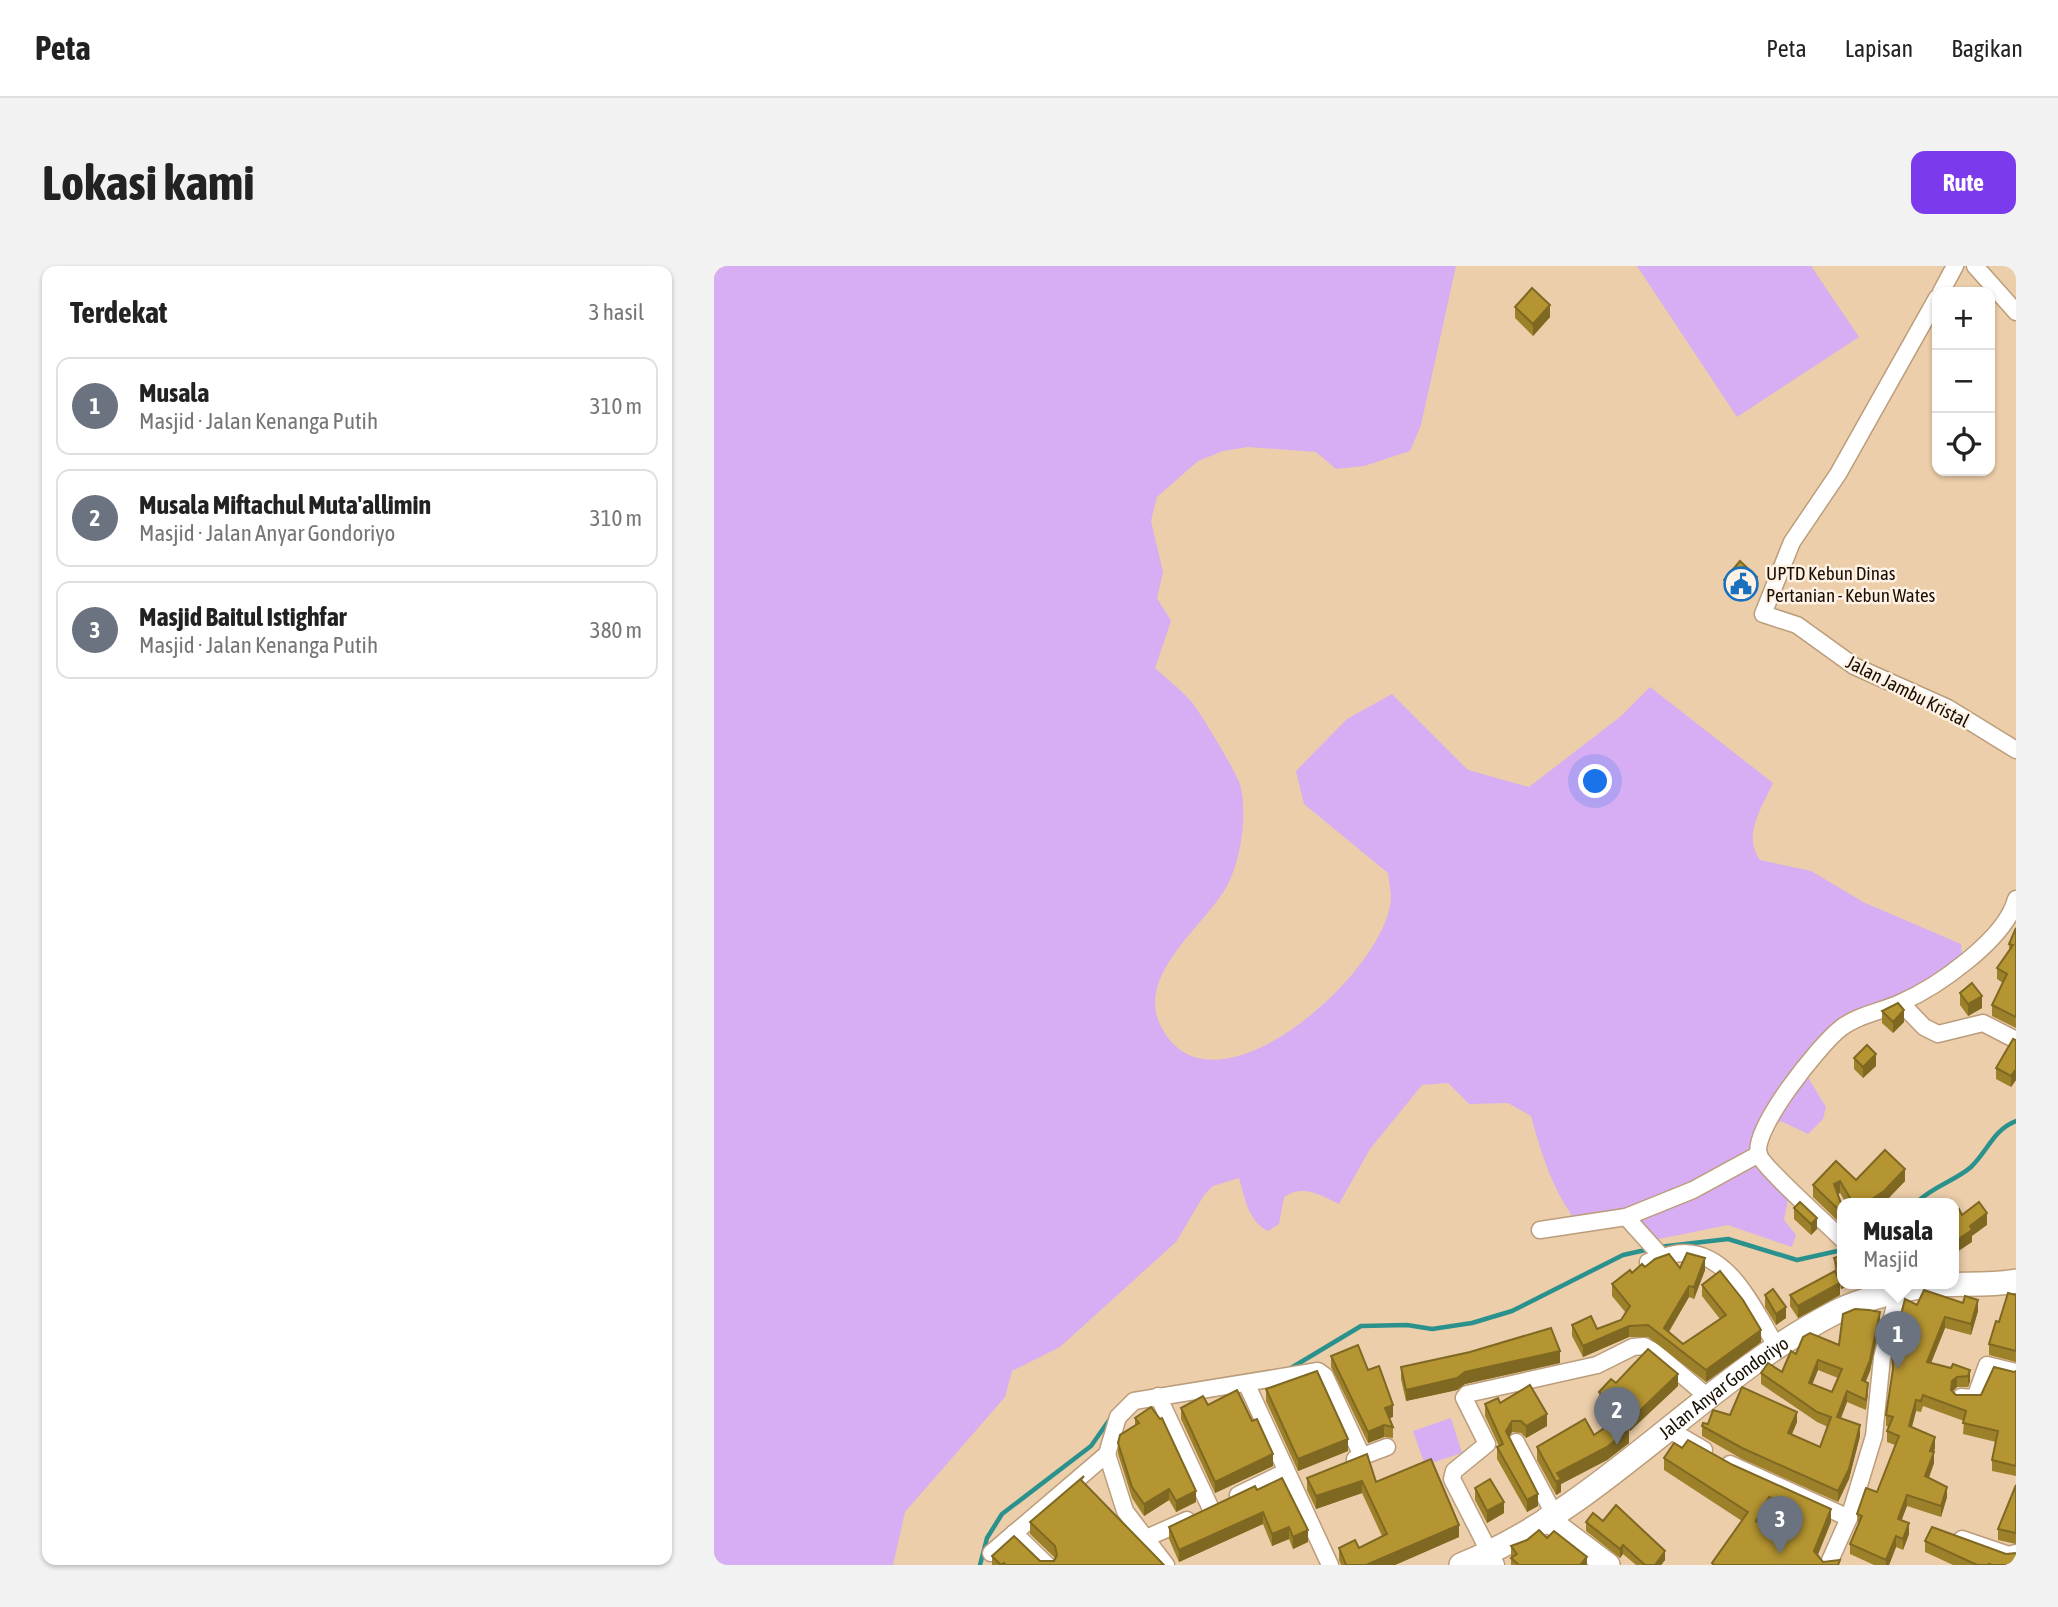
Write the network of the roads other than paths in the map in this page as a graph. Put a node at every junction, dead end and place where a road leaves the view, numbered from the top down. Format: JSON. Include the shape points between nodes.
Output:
{"nodes":[{"id":1,"x":1955,"y":266,"type":"edge"},
{"id":2,"x":1975,"y":266,"type":"edge"},
{"id":3,"x":1944,"y":287,"type":"edge"},
{"id":4,"x":1932,"y":307,"type":"edge"},
{"id":5,"x":2016,"y":312,"type":"edge"},
{"id":6,"x":2016,"y":750,"type":"edge"},
{"id":7,"x":2015,"y":910,"type":"edge"},
{"id":8,"x":1901,"y":1003,"type":"junction"},
{"id":9,"x":2016,"y":1040,"type":"edge"},
{"id":10,"x":1759,"y":1154,"type":"junction"},
{"id":11,"x":1626,"y":1217,"type":"junction"},
{"id":12,"x":1540,"y":1230,"type":"dead end"},
{"id":13,"x":1837,"y":1234,"type":"edge"},
{"id":14,"x":2016,"y":1281,"type":"edge"},
{"id":15,"x":1959,"y":1285,"type":"edge"},
{"id":16,"x":1906,"y":1289,"type":"edge"},
{"id":17,"x":1883,"y":1292,"type":"edge"},
{"id":18,"x":1778,"y":1349,"type":"junction"},
{"id":19,"x":2016,"y":1372,"type":"edge"},
{"id":20,"x":1247,"y":1385,"type":"junction"},
{"id":21,"x":1158,"y":1396,"type":"junction"},
{"id":22,"x":1961,"y":1396,"type":"edge"},
{"id":23,"x":1709,"y":1398,"type":"junction"},
{"id":24,"x":1670,"y":1430,"type":"junction"},
{"id":25,"x":1516,"y":1442,"type":"dead end"},
{"id":26,"x":1387,"y":1447,"type":"dead end"},
{"id":27,"x":1107,"y":1454,"type":"junction"},
{"id":28,"x":1362,"y":1456,"type":"junction"},
{"id":29,"x":1338,"y":1465,"type":"edge"},
{"id":30,"x":1293,"y":1479,"type":"junction"},
{"id":31,"x":1212,"y":1509,"type":"junction"},
{"id":32,"x":1551,"y":1517,"type":"junction"},
{"id":33,"x":1849,"y":1518,"type":"junction"},
{"id":34,"x":1014,"y":1533,"type":"junction"},
{"id":35,"x":1952,"y":1535,"type":"edge"},
{"id":36,"x":1144,"y":1539,"type":"junction"},
{"id":37,"x":991,"y":1553,"type":"edge"},
{"id":38,"x":2016,"y":1553,"type":"edge"},
{"id":39,"x":1492,"y":1559,"type":"edge"},
{"id":40,"x":1831,"y":1564,"type":"edge"},
{"id":41,"x":1047,"y":1565,"type":"edge"},
{"id":42,"x":1166,"y":1565,"type":"edge"},
{"id":43,"x":1330,"y":1565,"type":"edge"},
{"id":44,"x":1461,"y":1565,"type":"edge"},
{"id":45,"x":1608,"y":1565,"type":"edge"}],
"edges":[{"from":1,"to":3,"type":"street"},
{"from":2,"to":5,"type":"street"},
{"from":4,"to":6,"type":"street","name":"Jalan Jambu Kristal","via":[[1838,474],[1792,542],[1763,614],[1797,625],[1854,666],[1948,708]]},
{"from":7,"to":8,"type":"street","via":[[1957,971]]},
{"from":8,"to":9,"type":"street","via":[[1924,1027],[1938,1034],[1983,1023]]},
{"from":8,"to":10,"type":"street","via":[[1858,1019],[1825,1043],[1766,1122]]},
{"from":10,"to":11,"type":"street","via":[[1693,1190]]},
{"from":10,"to":13,"type":"street"},
{"from":11,"to":12,"type":"street"},
{"from":11,"to":18,"type":"street","via":[[1654,1254],[1698,1254],[1728,1272]]},
{"from":14,"to":15,"type":"street","name":"Jalan Anyar Gondoriyo"},
{"from":16,"to":17,"type":"street","name":"Jalan Anyar Gondoriyo"},
{"from":17,"to":18,"type":"street","name":"Jalan Anyar Gondoriyo","via":[[1836,1312]]},
{"from":17,"to":33,"type":"street","via":[[1874,1436]]},
{"from":18,"to":23,"type":"street","name":"Jalan Anyar Gondoriyo"},
{"from":19,"to":22,"type":"street","via":[[1987,1365],[1975,1398]]},
{"from":20,"to":21,"type":"street"},
{"from":20,"to":28,"type":"street","via":[[1323,1373]]},
{"from":20,"to":30,"type":"street"},
{"from":21,"to":27,"type":"street","via":[[1126,1406]]},
{"from":21,"to":31,"type":"street"},
{"from":23,"to":24,"type":"street","name":"Jalan Anyar Gondoriyo"},
{"from":23,"to":39,"type":"street","via":[[1644,1346],[1597,1365],[1467,1394],[1464,1398],[1487,1444],[1454,1471],[1452,1479]]},
{"from":24,"to":32,"type":"street","name":"Jalan Anyar Gondoriyo"},
{"from":24,"to":33,"type":"street","via":[[1737,1468]]},
{"from":25,"to":32,"type":"street"},
{"from":26,"to":28,"type":"street"},
{"from":27,"to":34,"type":"street"},
{"from":27,"to":36,"type":"street","via":[[1125,1511]]},
{"from":28,"to":29,"type":"street"},
{"from":30,"to":31,"type":"street"},
{"from":30,"to":43,"type":"street"},
{"from":31,"to":36,"type":"street"},
{"from":32,"to":39,"type":"street","name":"Jalan Anyar Gondoriyo"},
{"from":32,"to":45,"type":"street"},
{"from":33,"to":40,"type":"street"},
{"from":34,"to":37,"type":"street"},
{"from":34,"to":41,"type":"street"},
{"from":35,"to":38,"type":"street","via":[[2009,1555]]},
{"from":36,"to":42,"type":"street"},
{"from":39,"to":44,"type":"street","name":"Jalan Anyar Gondoriyo"}]}
